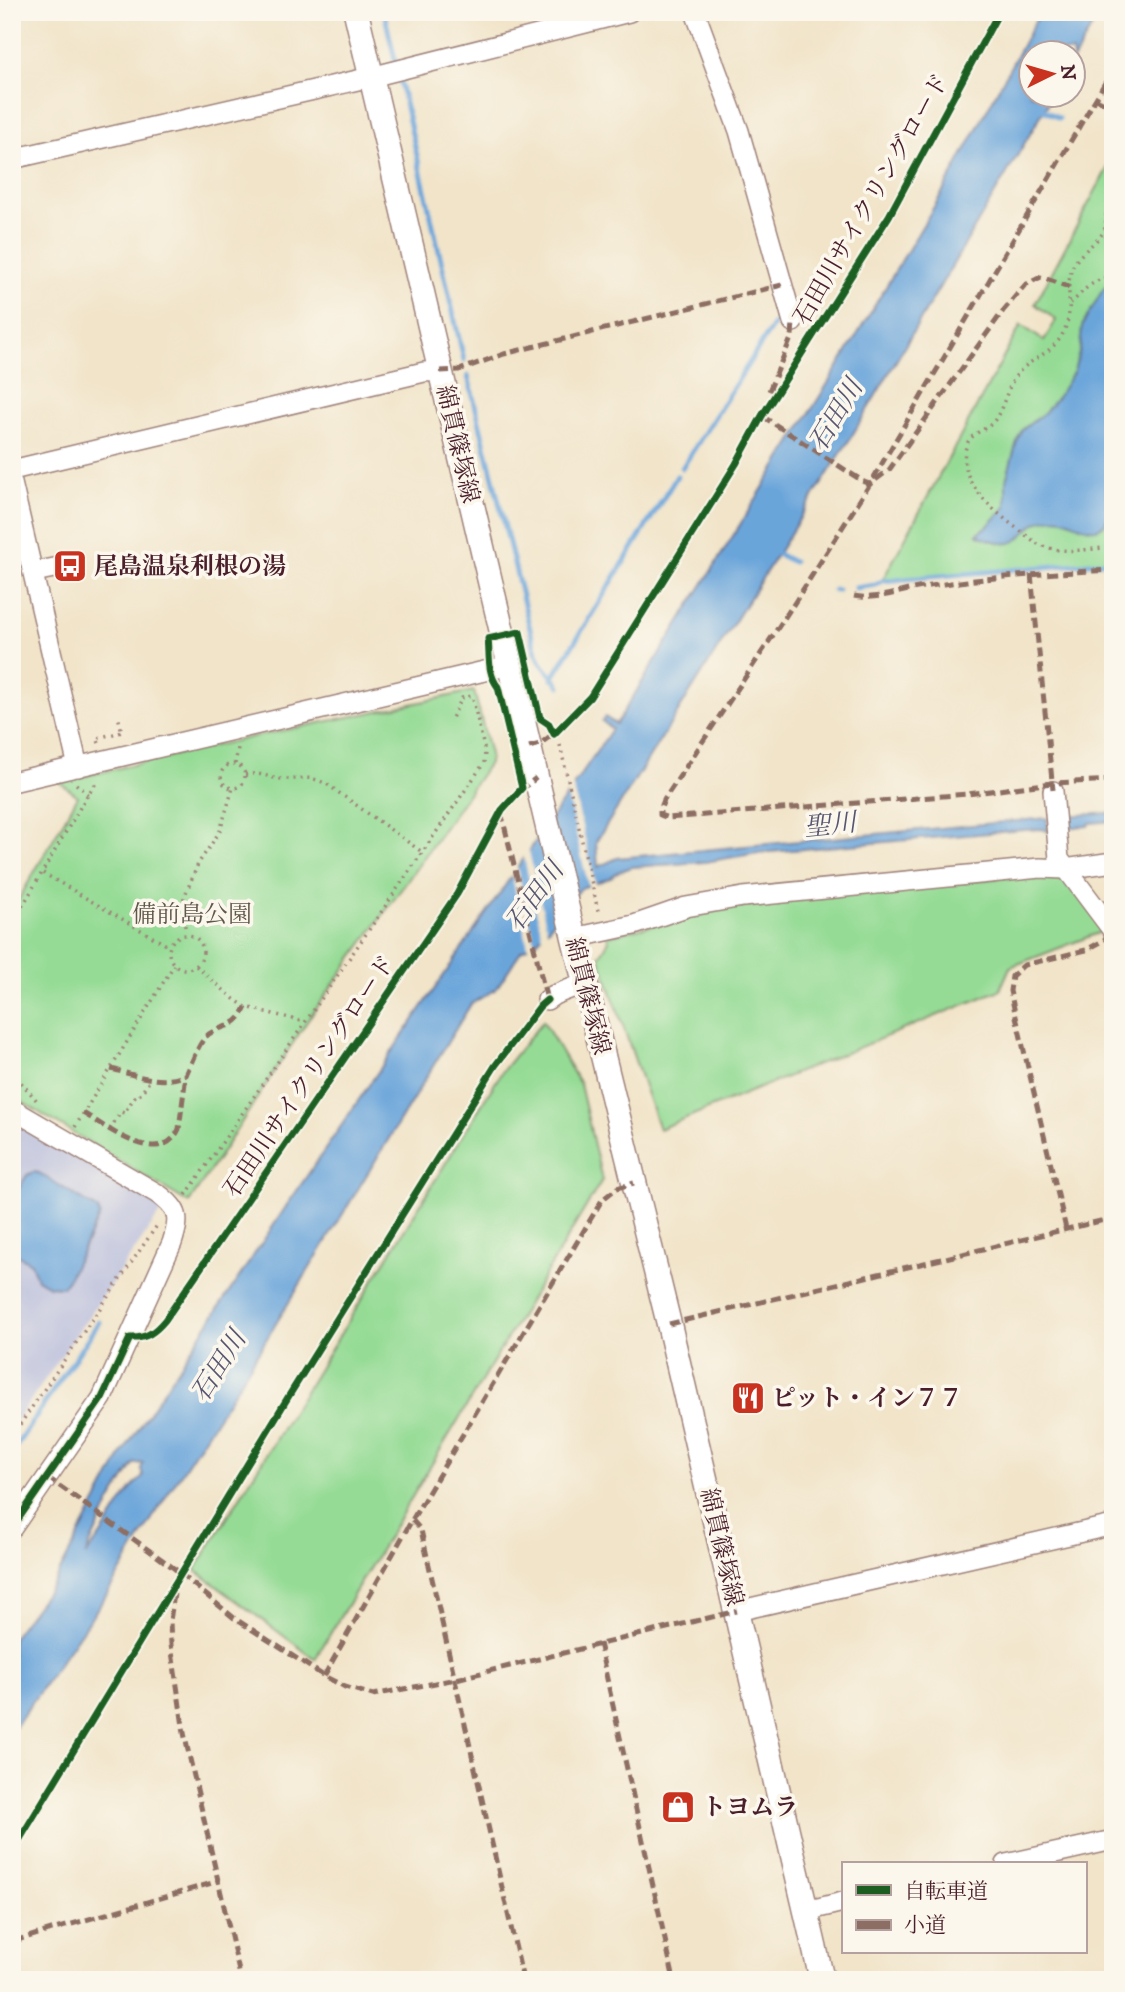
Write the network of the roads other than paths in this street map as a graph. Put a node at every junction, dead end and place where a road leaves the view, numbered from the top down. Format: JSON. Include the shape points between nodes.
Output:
{"nodes":[{"id":1,"x":356,"y":12,"type":"edge"},
{"id":2,"x":629,"y":12,"type":"edge"},
{"id":3,"x":695,"y":12,"type":"edge"},
{"id":4,"x":371,"y":77,"type":"junction"},
{"id":5,"x":12,"y":159,"type":"edge"},
{"id":6,"x":793,"y":322,"type":"dead end"},
{"id":7,"x":440,"y":371,"type":"junction"},
{"id":8,"x":12,"y":470,"type":"edge"},
{"id":9,"x":12,"y":483,"type":"edge"},
{"id":10,"x":64,"y":566,"type":"dead end"},
{"id":11,"x":34,"y":572,"type":"junction"},
{"id":12,"x":510,"y":665,"type":"junction"},
{"id":13,"x":78,"y":767,"type":"junction"},
{"id":14,"x":12,"y":782,"type":"edge"},
{"id":15,"x":1053,"y":791,"type":"dead end"},
{"id":16,"x":1113,"y":862,"type":"edge"},
{"id":17,"x":1062,"y":864,"type":"junction"},
{"id":18,"x":1113,"y":931,"type":"edge"},
{"id":19,"x":573,"y":933,"type":"junction"},
{"id":20,"x":585,"y":983,"type":"junction"},
{"id":21,"x":547,"y":1000,"type":"dead end"},
{"id":22,"x":12,"y":1109,"type":"edge"},
{"id":23,"x":1113,"y":1525,"type":"edge"},
{"id":24,"x":12,"y":1528,"type":"edge"},
{"id":25,"x":737,"y":1611,"type":"junction"},
{"id":26,"x":1113,"y":1840,"type":"edge"},
{"id":27,"x":1015,"y":1862,"type":"edge"},
{"id":28,"x":842,"y":1902,"type":"edge"},
{"id":29,"x":806,"y":1911,"type":"junction"},
{"id":30,"x":822,"y":1980,"type":"edge"}],
"edges":[{"from":1,"to":4,"type":"main road","name":"綿貫篠塚線"},
{"from":2,"to":4,"type":"street"},
{"from":3,"to":6,"type":"street","via":[[739,131]]},
{"from":4,"to":5,"type":"street"},
{"from":4,"to":7,"type":"main road","name":"綿貫篠塚線"},
{"from":7,"to":8,"type":"street"},
{"from":7,"to":12,"type":"main road","name":"綿貫篠塚線"},
{"from":9,"to":11,"type":"street"},
{"from":10,"to":11,"type":"street"},
{"from":11,"to":13,"type":"street"},
{"from":12,"to":13,"type":"street"},
{"from":12,"to":19,"type":"main road","name":"綿貫篠塚線"},
{"from":13,"to":14,"type":"street"},
{"from":15,"to":17,"type":"street"},
{"from":16,"to":17,"type":"street"},
{"from":17,"to":18,"type":"street"},
{"from":17,"to":19,"type":"street","via":[[743,897],[686,907],[635,925]]},
{"from":19,"to":20,"type":"main road","name":"綿貫篠塚線"},
{"from":20,"to":21,"type":"street"},
{"from":20,"to":25,"type":"main road","name":"綿貫篠塚線"},
{"from":22,"to":24,"type":"street","via":[[158,1194],[174,1207],[178,1218],[172,1243],[102,1398]]},
{"from":23,"to":25,"type":"street"},
{"from":25,"to":29,"type":"main road","name":"綿貫篠塚線"},
{"from":26,"to":27,"type":"street"},
{"from":28,"to":29,"type":"street"},
{"from":29,"to":30,"type":"main road","name":"綿貫篠塚線"}]}
